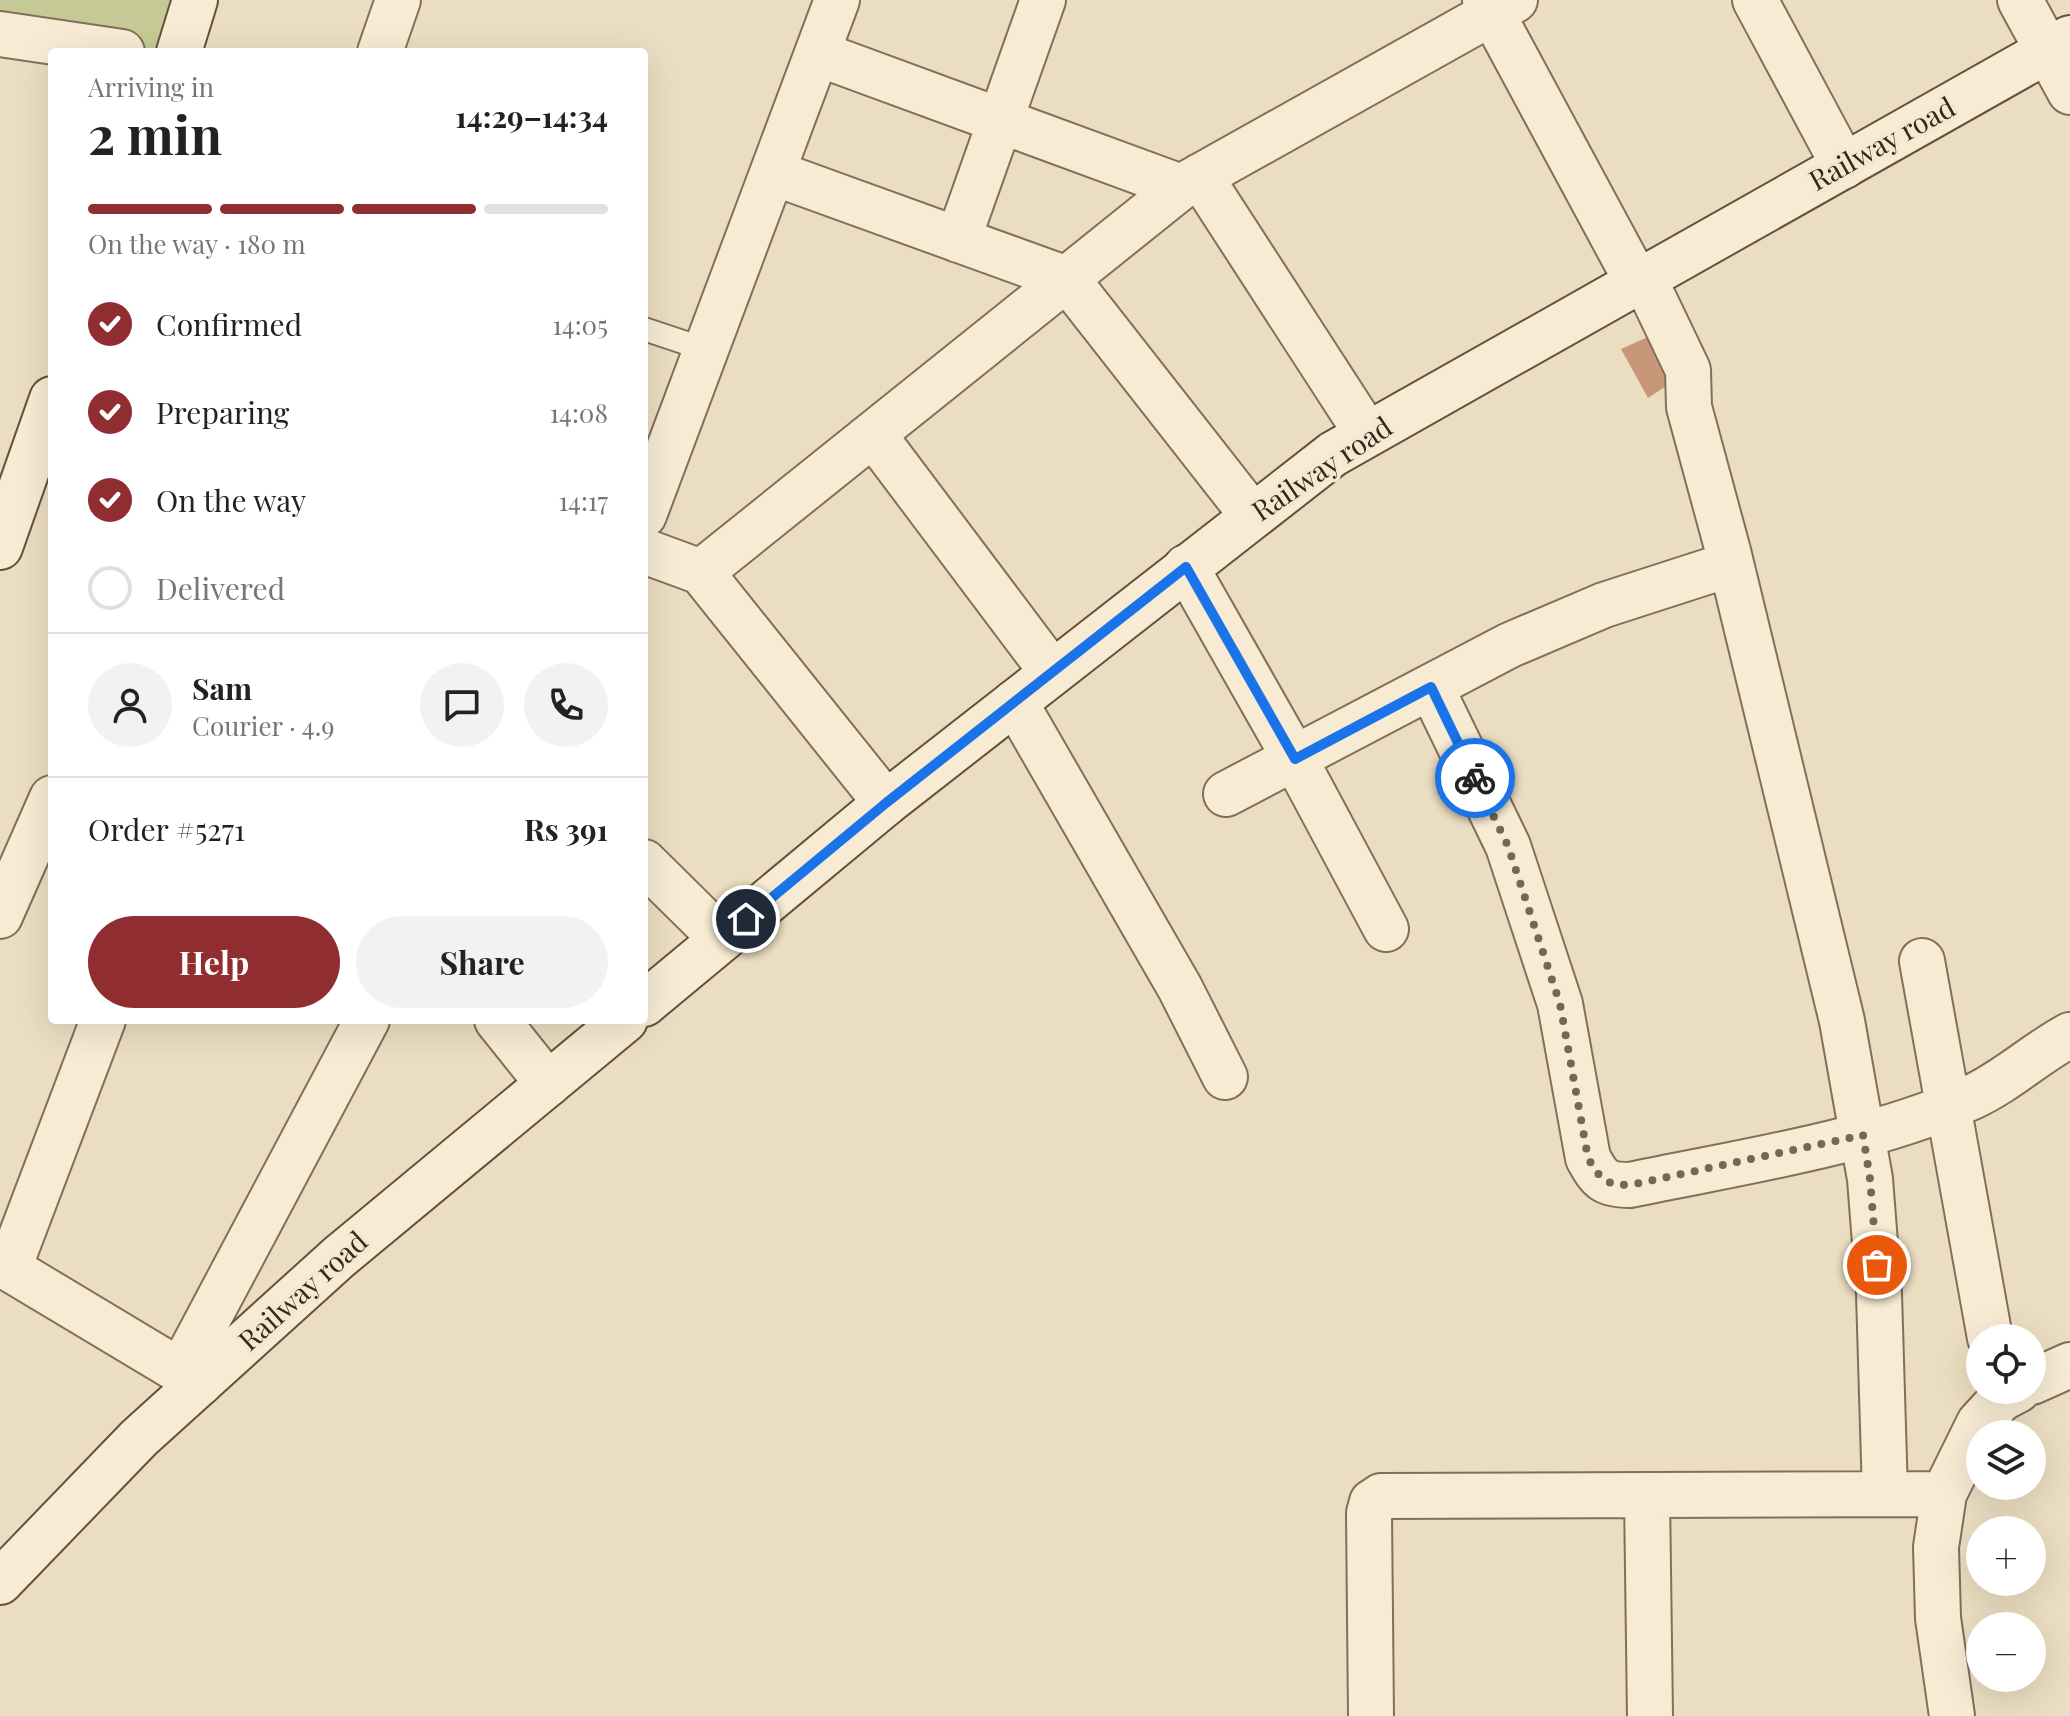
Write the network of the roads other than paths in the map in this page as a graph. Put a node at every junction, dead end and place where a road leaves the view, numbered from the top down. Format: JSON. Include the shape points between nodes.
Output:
{"nodes":[{"id":1,"x":195,"y":0,"type":"edge"},
{"id":2,"x":398,"y":0,"type":"edge"},
{"id":3,"x":837,"y":0,"type":"edge"},
{"id":4,"x":1043,"y":0,"type":"edge"},
{"id":5,"x":1755,"y":0,"type":"edge"},
{"id":6,"x":2020,"y":0,"type":"edge"},
{"id":7,"x":1498,"y":4,"type":"edge"},
{"id":8,"x":0,"y":34,"type":"edge"},
{"id":9,"x":2059,"y":44,"type":"edge"},
{"id":10,"x":95,"y":48,"type":"edge"},
{"id":11,"x":180,"y":48,"type":"edge"},
{"id":12,"x":381,"y":48,"type":"edge"},
{"id":13,"x":819,"y":54,"type":"junction"},
{"id":14,"x":2070,"y":92,"type":"edge"},
{"id":15,"x":1001,"y":121,"type":"junction"},
{"id":16,"x":1844,"y":166,"type":"junction"},
{"id":17,"x":774,"y":173,"type":"junction"},
{"id":18,"x":1191,"y":182,"type":"junction"},
{"id":19,"x":958,"y":240,"type":"junction"},
{"id":20,"x":1067,"y":279,"type":"junction"},
{"id":21,"x":1640,"y":280,"type":"junction"},
{"id":22,"x":648,"y":330,"type":"edge"},
{"id":23,"x":707,"y":350,"type":"junction"},
{"id":24,"x":48,"y":410,"type":"edge"},
{"id":25,"x":873,"y":434,"type":"junction"},
{"id":26,"x":1367,"y":434,"type":"junction"},
{"id":27,"x":648,"y":505,"type":"edge"},
{"id":28,"x":1252,"y":515,"type":"junction"},
{"id":29,"x":0,"y":547,"type":"edge"},
{"id":30,"x":648,"y":552,"type":"edge"},
{"id":31,"x":1731,"y":564,"type":"junction"},
{"id":32,"x":1186,"y":567,"type":"junction"},
{"id":33,"x":701,"y":572,"type":"junction"},
{"id":34,"x":1052,"y":672,"type":"junction"},
{"id":35,"x":1431,"y":687,"type":"junction"},
{"id":36,"x":1015,"y":702,"type":"junction"},
{"id":37,"x":1295,"y":759,"type":"junction"},
{"id":38,"x":1226,"y":794,"type":"dead end"},
{"id":39,"x":886,"y":803,"type":"junction"},
{"id":40,"x":48,"y":807,"type":"edge"},
{"id":41,"x":648,"y":866,"type":"edge"},
{"id":42,"x":0,"y":916,"type":"edge"},
{"id":43,"x":1386,"y":929,"type":"dead end"},
{"id":44,"x":722,"y":939,"type":"junction"},
{"id":45,"x":1922,"y":961,"type":"dead end"},
{"id":46,"x":648,"y":1001,"type":"edge"},
{"id":47,"x":101,"y":1024,"type":"edge"},
{"id":48,"x":365,"y":1024,"type":"edge"},
{"id":49,"x":500,"y":1024,"type":"edge"},
{"id":50,"x":620,"y":1024,"type":"edge"},
{"id":51,"x":2067,"y":1043,"type":"edge"},
{"id":52,"x":1225,"y":1077,"type":"dead end"},
{"id":53,"x":548,"y":1084,"type":"junction"},
{"id":54,"x":1949,"y":1106,"type":"junction"},
{"id":55,"x":1863,"y":1135,"type":"junction"},
{"id":56,"x":4,"y":1265,"type":"edge"},
{"id":57,"x":1988,"y":1324,"type":"edge"},
{"id":58,"x":2070,"y":1365,"type":"edge"},
{"id":59,"x":2046,"y":1376,"type":"edge"},
{"id":60,"x":190,"y":1378,"type":"junction"},
{"id":61,"x":1999,"y":1404,"type":"edge"},
{"id":62,"x":1885,"y":1494,"type":"junction"},
{"id":63,"x":1944,"y":1494,"type":"junction"},
{"id":64,"x":1647,"y":1496,"type":"junction"},
{"id":65,"x":0,"y":1582,"type":"edge"},
{"id":66,"x":1371,"y":1716,"type":"edge"},
{"id":67,"x":1650,"y":1716,"type":"edge"},
{"id":68,"x":1952,"y":1716,"type":"edge"}],
"edges":[{"from":1,"to":11,"type":"street"},
{"from":2,"to":12,"type":"street"},
{"from":3,"to":13,"type":"street"},
{"from":4,"to":15,"type":"street"},
{"from":5,"to":16,"type":"street"},
{"from":6,"to":9,"type":"street"},
{"from":7,"to":18,"type":"street"},
{"from":7,"to":21,"type":"street"},
{"from":8,"to":10,"type":"street"},
{"from":9,"to":14,"type":"street"},
{"from":9,"to":16,"type":"street","name":"Railway road"},
{"from":13,"to":15,"type":"street"},
{"from":13,"to":17,"type":"street"},
{"from":15,"to":18,"type":"street"},
{"from":15,"to":19,"type":"street"},
{"from":16,"to":21,"type":"street","name":"Railway road"},
{"from":17,"to":19,"type":"street"},
{"from":17,"to":23,"type":"street"},
{"from":18,"to":20,"type":"street"},
{"from":18,"to":26,"type":"street"},
{"from":19,"to":20,"type":"street"},
{"from":20,"to":25,"type":"street"},
{"from":20,"to":28,"type":"street"},
{"from":21,"to":26,"type":"street","name":"Railway road"},
{"from":21,"to":31,"type":"street","via":[[1688,370],[1689,407]]},
{"from":22,"to":23,"type":"lane"},
{"from":23,"to":27,"type":"street"},
{"from":24,"to":29,"type":"street"},
{"from":25,"to":33,"type":"street"},
{"from":25,"to":34,"type":"street"},
{"from":26,"to":28,"type":"street","name":"Railway road"},
{"from":28,"to":32,"type":"street","name":"Railway road"},
{"from":30,"to":33,"type":"street"},
{"from":31,"to":35,"type":"street","via":[[1604,605],[1510,645]]},
{"from":31,"to":55,"type":"street","via":[[1842,1021]]},
{"from":32,"to":34,"type":"street","name":"Railway road"},
{"from":32,"to":37,"type":"street"},
{"from":33,"to":39,"type":"street"},
{"from":34,"to":36,"type":"street","name":"Railway road"},
{"from":35,"to":37,"type":"street"},
{"from":35,"to":55,"type":"street","via":[[1508,846],[1560,1004],[1588,1158],[1599,1177],[1613,1185],[1630,1185]]},
{"from":36,"to":39,"type":"street","name":"Railway road"},
{"from":36,"to":52,"type":"street","via":[[1180,988]]},
{"from":37,"to":38,"type":"street"},
{"from":37,"to":43,"type":"street"},
{"from":39,"to":44,"type":"street","name":"Railway road"},
{"from":40,"to":42,"type":"street"},
{"from":41,"to":44,"type":"street"},
{"from":44,"to":46,"type":"street","name":"Railway road"},
{"from":45,"to":54,"type":"street"},
{"from":47,"to":56,"type":"street"},
{"from":48,"to":60,"type":"street"},
{"from":49,"to":53,"type":"street"},
{"from":50,"to":53,"type":"street","name":"Railway road"},
{"from":51,"to":54,"type":"street"},
{"from":53,"to":60,"type":"street","name":"Railway road"},
{"from":54,"to":55,"type":"street"},
{"from":54,"to":57,"type":"street"},
{"from":55,"to":62,"type":"street","via":[[1879,1294]]},
{"from":56,"to":60,"type":"street"},
{"from":58,"to":59,"type":"street"},
{"from":60,"to":65,"type":"street","name":"Railway road"},
{"from":61,"to":63,"type":"street","via":[[1979,1423]]},
{"from":62,"to":63,"type":"street"},
{"from":62,"to":64,"type":"street"},
{"from":63,"to":68,"type":"street","via":[[1936,1547],[1938,1618]]},
{"from":64,"to":66,"type":"street","via":[[1394,1494],[1372,1502]]},
{"from":64,"to":67,"type":"street"}]}
